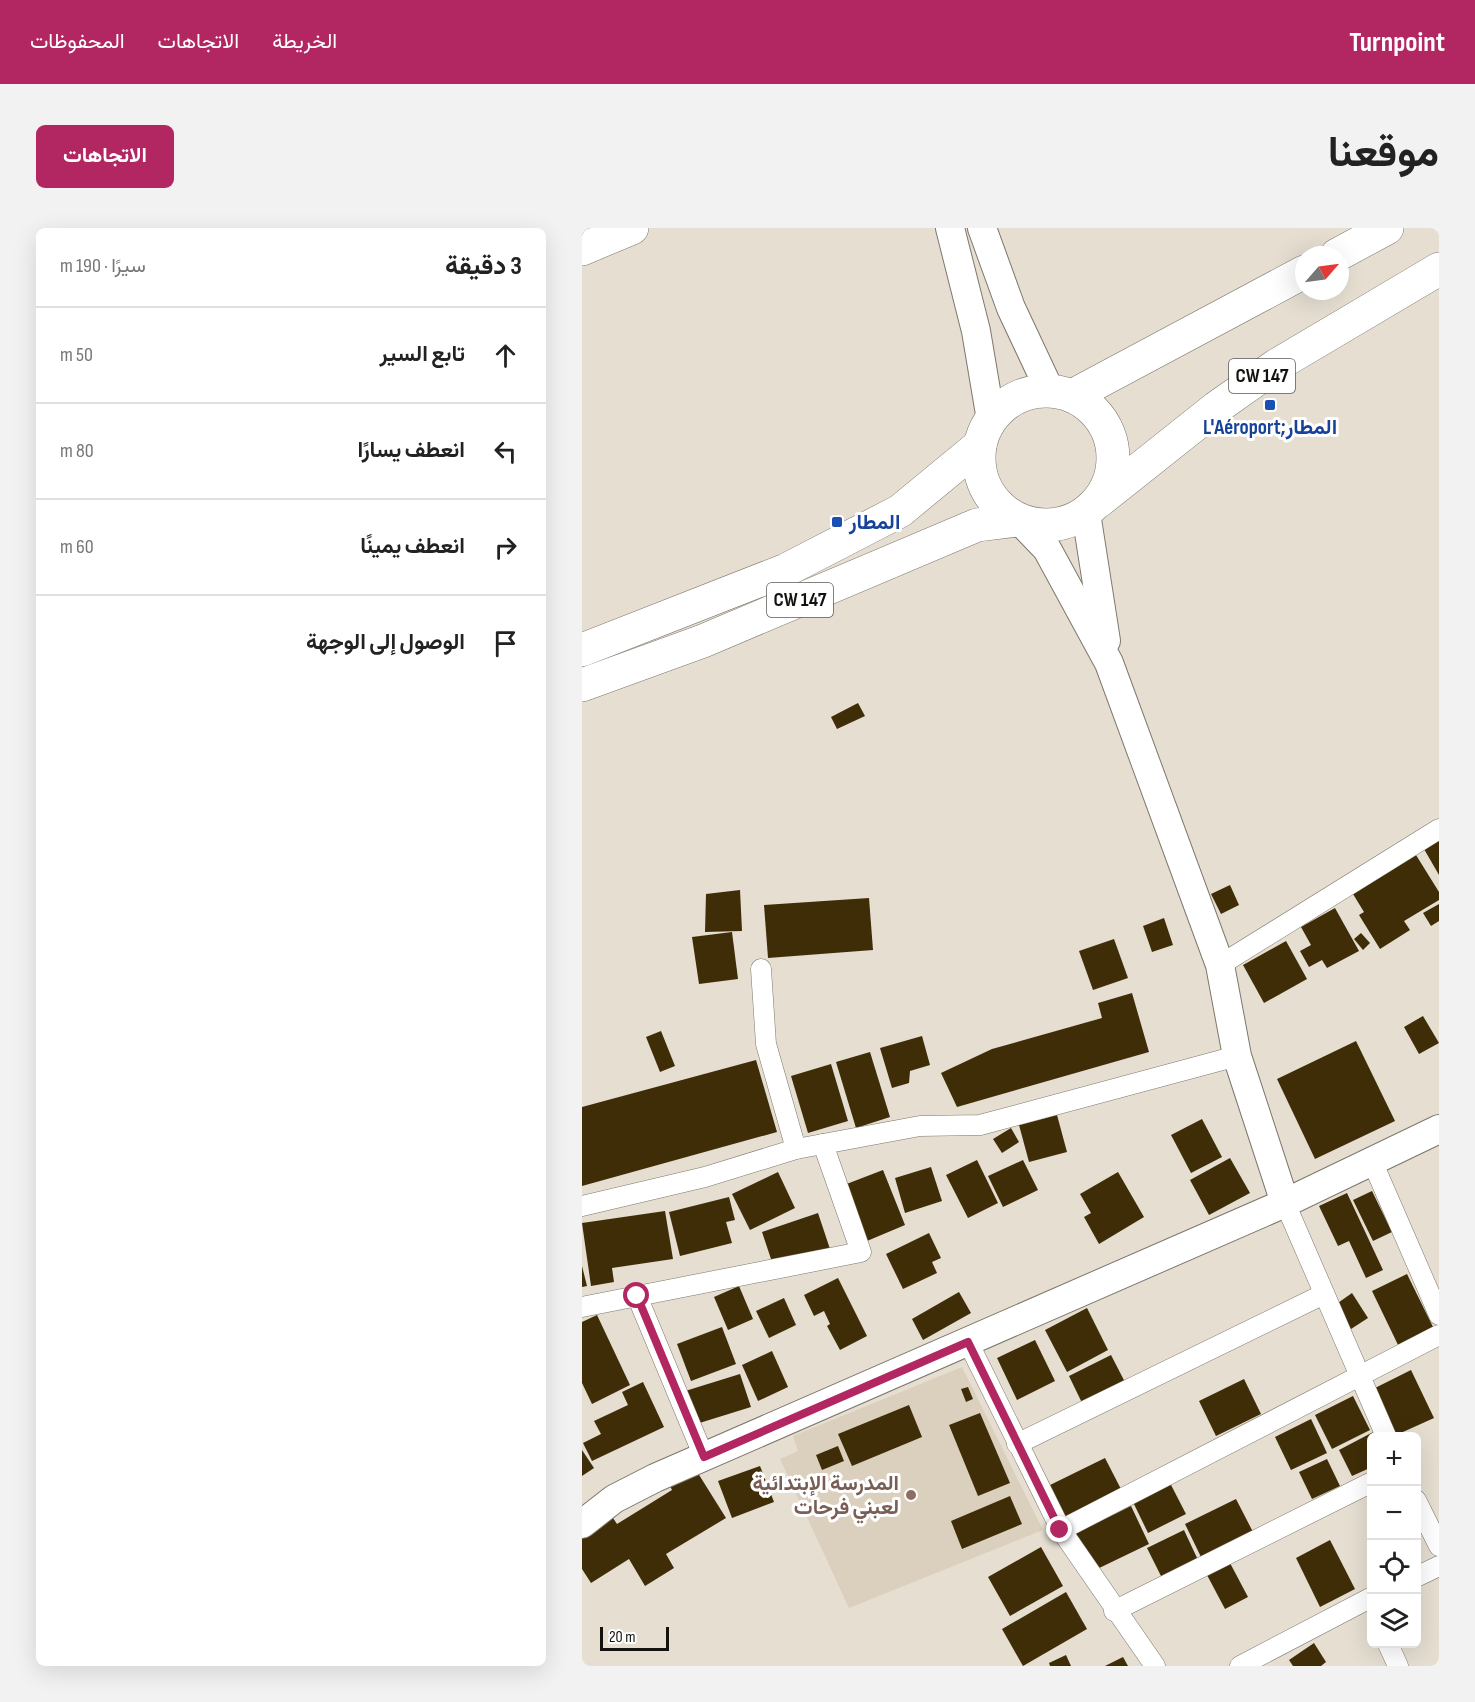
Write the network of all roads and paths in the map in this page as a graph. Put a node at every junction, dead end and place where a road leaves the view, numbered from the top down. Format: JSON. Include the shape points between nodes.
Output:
{"nodes":[{"id":1,"x":632,"y":228,"type":"edge"},
{"id":2,"x":950,"y":228,"type":"edge"},
{"id":3,"x":982,"y":228,"type":"edge"},
{"id":4,"x":1387,"y":228,"type":"edge"},
{"id":5,"x":582,"y":249,"type":"edge"},
{"id":6,"x":1349,"y":249,"type":"edge"},
{"id":7,"x":1439,"y":269,"type":"edge"},
{"id":8,"x":1295,"y":276,"type":"edge"},
{"id":9,"x":1061,"y":393,"type":"junction"},
{"id":10,"x":985,"y":432,"type":"junction"},
{"id":11,"x":1092,"y":507,"type":"junction"},
{"id":12,"x":1019,"y":520,"type":"junction"},
{"id":13,"x":582,"y":650,"type":"edge"},
{"id":14,"x":1109,"y":663,"type":"junction"},
{"id":15,"x":582,"y":685,"type":"edge"},
{"id":16,"x":1439,"y":829,"type":"edge"},
{"id":17,"x":1220,"y":965,"type":"junction"},
{"id":18,"x":761,"y":969,"type":"dead end"},
{"id":19,"x":1237,"y":1056,"type":"junction"},
{"id":20,"x":1439,"y":1129,"type":"edge"},
{"id":21,"x":823,"y":1144,"type":"junction"},
{"id":22,"x":796,"y":1149,"type":"junction"},
{"id":23,"x":1372,"y":1161,"type":"junction"},
{"id":24,"x":1285,"y":1203,"type":"junction"},
{"id":25,"x":582,"y":1206,"type":"edge"},
{"id":26,"x":1324,"y":1294,"type":"junction"},
{"id":27,"x":637,"y":1296,"type":"junction"},
{"id":28,"x":582,"y":1306,"type":"edge"},
{"id":29,"x":1439,"y":1315,"type":"edge"},
{"id":30,"x":1439,"y":1335,"type":"edge"},
{"id":31,"x":968,"y":1342,"type":"junction"},
{"id":32,"x":1360,"y":1377,"type":"junction"},
{"id":33,"x":1384,"y":1432,"type":"edge"},
{"id":34,"x":1017,"y":1444,"type":"junction"},
{"id":35,"x":704,"y":1457,"type":"junction"},
{"id":36,"x":1367,"y":1484,"type":"edge"},
{"id":37,"x":1421,"y":1510,"type":"edge"},
{"id":38,"x":582,"y":1524,"type":"edge"},
{"id":39,"x":1060,"y":1530,"type":"junction"},
{"id":40,"x":1439,"y":1546,"type":"edge"},
{"id":41,"x":1439,"y":1566,"type":"edge"},
{"id":42,"x":1421,"y":1575,"type":"edge"},
{"id":43,"x":1367,"y":1602,"type":"edge"},
{"id":44,"x":1114,"y":1611,"type":"junction"},
{"id":45,"x":1390,"y":1648,"type":"edge"},
{"id":46,"x":1155,"y":1666,"type":"edge"},
{"id":47,"x":1240,"y":1666,"type":"edge"},
{"id":48,"x":1398,"y":1666,"type":"edge"}],
"edges":[{"from":1,"to":5,"type":"highway"},
{"from":2,"to":10,"type":"street","via":[[976,331]]},
{"from":3,"to":9,"type":"street","via":[[1011,308]]},
{"from":4,"to":6,"type":"highway"},
{"from":7,"to":11,"type":"highway","number":"CW 147","via":[[1277,365],[1216,408]]},
{"from":8,"to":9,"type":"highway"},
{"from":9,"to":10,"type":"highway","via":[[1027,394],[1006,404]]},
{"from":9,"to":11,"type":"highway","via":[[1090,407],[1111,443],[1113,464],[1108,484]]},
{"from":10,"to":12,"type":"highway","via":[[980,468],[986,489],[1000,507]]},
{"from":10,"to":13,"type":"highway","number":"CW 147","via":[[900,511],[786,570]]},
{"from":11,"to":12,"type":"highway","via":[[1071,521],[1054,525]]},
{"from":11,"to":14,"type":"street"},
{"from":12,"to":14,"type":"street","via":[[1047,549]]},
{"from":12,"to":15,"type":"highway","number":"CW 147","via":[[977,525],[703,641]]},
{"from":14,"to":17,"type":"street"},
{"from":16,"to":17,"type":"street"},
{"from":17,"to":19,"type":"street"},
{"from":18,"to":22,"type":"street","via":[[766,1044]]},
{"from":19,"to":21,"type":"street","via":[[980,1125],[920,1126]]},
{"from":19,"to":24,"type":"street"},
{"from":20,"to":23,"type":"street"},
{"from":21,"to":22,"type":"street"},
{"from":21,"to":27,"type":"street","via":[[861,1252]]},
{"from":22,"to":25,"type":"street","via":[[705,1177]]},
{"from":23,"to":24,"type":"street"},
{"from":23,"to":29,"type":"street"},
{"from":24,"to":26,"type":"street"},
{"from":24,"to":31,"type":"street"},
{"from":26,"to":32,"type":"street"},
{"from":26,"to":34,"type":"street"},
{"from":27,"to":28,"type":"street"},
{"from":27,"to":35,"type":"street"},
{"from":30,"to":32,"type":"street"},
{"from":31,"to":34,"type":"street"},
{"from":31,"to":35,"type":"street"},
{"from":32,"to":33,"type":"street"},
{"from":32,"to":39,"type":"street"},
{"from":34,"to":39,"type":"street"},
{"from":35,"to":38,"type":"street","via":[[614,1499]]},
{"from":36,"to":44,"type":"street"},
{"from":37,"to":40,"type":"street"},
{"from":39,"to":44,"type":"street"},
{"from":41,"to":42,"type":"street"},
{"from":43,"to":47,"type":"street"},
{"from":44,"to":46,"type":"street"},
{"from":45,"to":48,"type":"street"}]}
